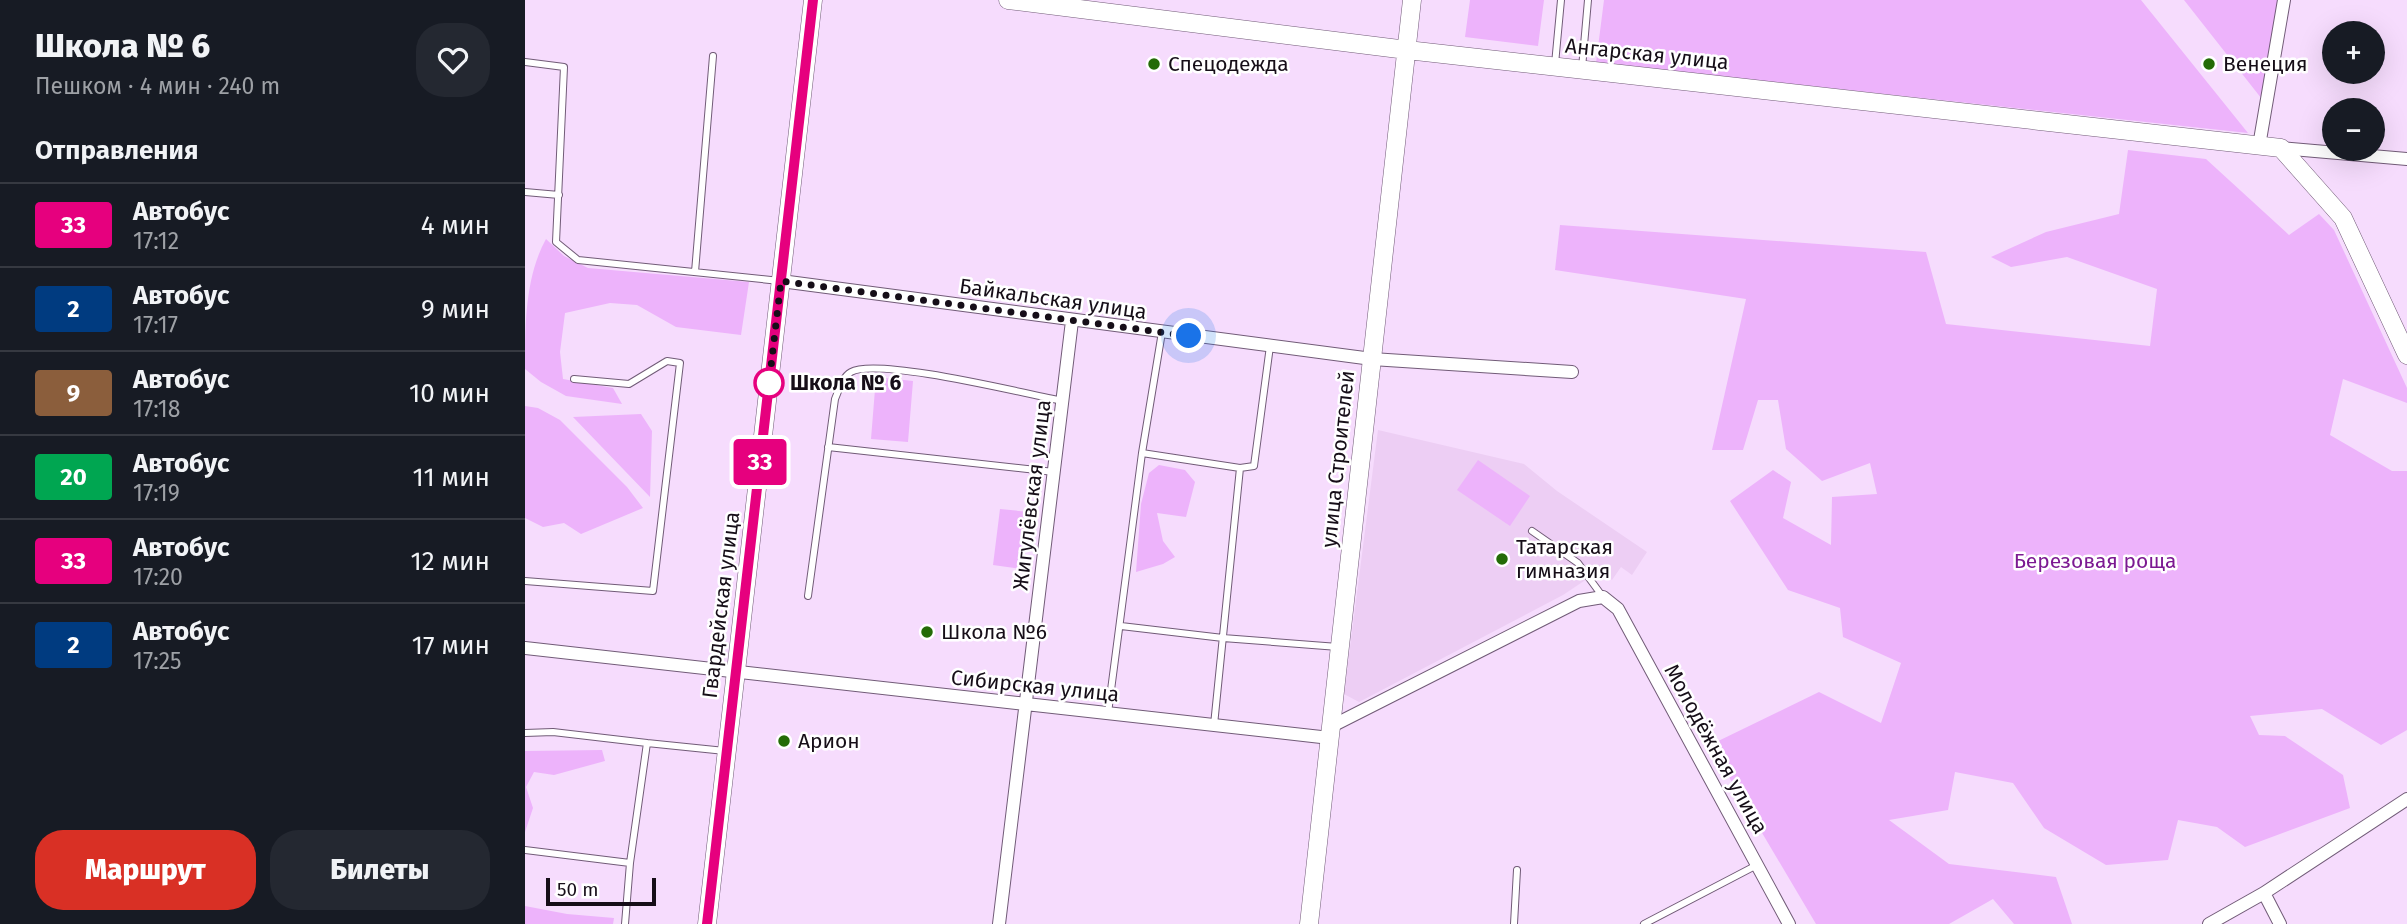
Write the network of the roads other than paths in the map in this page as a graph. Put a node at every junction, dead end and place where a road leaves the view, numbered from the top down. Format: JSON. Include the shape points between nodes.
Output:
{"nodes":[{"id":1,"x":813,"y":0,"type":"edge"},
{"id":2,"x":1008,"y":0,"type":"edge"},
{"id":3,"x":1412,"y":0,"type":"edge"},
{"id":4,"x":1561,"y":0,"type":"edge"},
{"id":5,"x":1588,"y":0,"type":"edge"},
{"id":6,"x":2284,"y":0,"type":"edge"},
{"id":7,"x":1120,"y":7,"type":"edge"},
{"id":8,"x":1407,"y":50,"type":"junction"},
{"id":9,"x":713,"y":56,"type":"dead end"},
{"id":10,"x":525,"y":62,"type":"edge"},
{"id":11,"x":1555,"y":67,"type":"junction"},
{"id":12,"x":1581,"y":70,"type":"junction"},
{"id":13,"x":2259,"y":146,"type":"junction"},
{"id":14,"x":2281,"y":148,"type":"junction"},
{"id":15,"x":2407,"y":159,"type":"edge"},
{"id":16,"x":525,"y":192,"type":"edge"},
{"id":17,"x":558,"y":195,"type":"junction"},
{"id":18,"x":695,"y":272,"type":"junction"},
{"id":19,"x":781,"y":281,"type":"junction"},
{"id":20,"x":1072,"y":321,"type":"junction"},
{"id":21,"x":1162,"y":332,"type":"junction"},
{"id":22,"x":1270,"y":346,"type":"junction"},
{"id":23,"x":2407,"y":355,"type":"edge"},
{"id":24,"x":1372,"y":359,"type":"junction"},
{"id":25,"x":1572,"y":373,"type":"dead end"},
{"id":26,"x":574,"y":379,"type":"dead end"},
{"id":27,"x":1063,"y":401,"type":"junction"},
{"id":28,"x":828,"y":447,"type":"junction"},
{"id":29,"x":1142,"y":453,"type":"junction"},
{"id":30,"x":1240,"y":468,"type":"junction"},
{"id":31,"x":1054,"y":472,"type":"junction"},
{"id":32,"x":1532,"y":531,"type":"dead end"},
{"id":33,"x":525,"y":581,"type":"edge"},
{"id":34,"x":808,"y":596,"type":"dead end"},
{"id":35,"x":1603,"y":597,"type":"junction"},
{"id":36,"x":1121,"y":626,"type":"junction"},
{"id":37,"x":1223,"y":638,"type":"junction"},
{"id":38,"x":1339,"y":647,"type":"junction"},
{"id":39,"x":525,"y":648,"type":"edge"},
{"id":40,"x":736,"y":672,"type":"junction"},
{"id":41,"x":1026,"y":704,"type":"junction"},
{"id":42,"x":1108,"y":713,"type":"junction"},
{"id":43,"x":1213,"y":725,"type":"junction"},
{"id":44,"x":525,"y":733,"type":"edge"},
{"id":45,"x":1330,"y":733,"type":"junction"},
{"id":46,"x":647,"y":743,"type":"junction"},
{"id":47,"x":727,"y":752,"type":"junction"},
{"id":48,"x":2407,"y":801,"type":"edge"},
{"id":49,"x":525,"y":850,"type":"edge"},
{"id":50,"x":630,"y":863,"type":"junction"},
{"id":51,"x":1757,"y":865,"type":"junction"},
{"id":52,"x":1517,"y":870,"type":"dead end"},
{"id":53,"x":2264,"y":894,"type":"junction"},
{"id":54,"x":625,"y":924,"type":"edge"},
{"id":55,"x":707,"y":924,"type":"edge"},
{"id":56,"x":999,"y":924,"type":"edge"},
{"id":57,"x":1309,"y":924,"type":"edge"},
{"id":58,"x":1514,"y":924,"type":"edge"},
{"id":59,"x":1644,"y":924,"type":"edge"},
{"id":60,"x":1789,"y":924,"type":"edge"},
{"id":61,"x":2209,"y":924,"type":"edge"},
{"id":62,"x":2280,"y":924,"type":"edge"}],
"edges":[{"from":1,"to":19,"type":"street","name":"Гвардейская улица"},
{"from":2,"to":7,"type":"street","name":"Ангарская улица"},
{"from":3,"to":8,"type":"street","name":"улица Строителей"},
{"from":4,"to":11,"type":"lane"},
{"from":5,"to":12,"type":"lane"},
{"from":6,"to":13,"type":"street"},
{"from":7,"to":8,"type":"street","name":"Ангарская улица"},
{"from":8,"to":11,"type":"street","name":"Ангарская улица"},
{"from":8,"to":24,"type":"street","name":"улица Строителей"},
{"from":9,"to":18,"type":"lane"},
{"from":10,"to":17,"type":"lane","via":[[564,67]]},
{"from":11,"to":12,"type":"street","name":"Ангарская улица"},
{"from":12,"to":13,"type":"street","name":"Ангарская улица"},
{"from":13,"to":14,"type":"street","name":"Ангарская улица"},
{"from":14,"to":15,"type":"street"},
{"from":14,"to":23,"type":"street","via":[[2343,218]]},
{"from":16,"to":17,"type":"lane"},
{"from":17,"to":18,"type":"lane","via":[[556,242],[578,260]]},
{"from":18,"to":19,"type":"lane"},
{"from":19,"to":20,"type":"street","name":"Байкальская улица"},
{"from":19,"to":40,"type":"street","name":"Гвардейская улица"},
{"from":20,"to":21,"type":"street","name":"Байкальская улица"},
{"from":20,"to":27,"type":"street","name":"Жигулёвская улица"},
{"from":21,"to":22,"type":"street","name":"Байкальская улица"},
{"from":21,"to":29,"type":"lane"},
{"from":22,"to":24,"type":"street","name":"Байкальская улица"},
{"from":22,"to":30,"type":"lane","via":[[1254,466]]},
{"from":24,"to":25,"type":"street","name":"Байкальская улица"},
{"from":24,"to":38,"type":"street","name":"улица Строителей"},
{"from":26,"to":33,"type":"lane","via":[[629,384],[667,361],[680,363],[653,591]]},
{"from":27,"to":28,"type":"lane","via":[[907,370],[852,371],[835,399]]},
{"from":27,"to":31,"type":"street","name":"Жигулёвская улица"},
{"from":28,"to":31,"type":"lane"},
{"from":28,"to":34,"type":"lane"},
{"from":29,"to":30,"type":"lane"},
{"from":29,"to":36,"type":"lane"},
{"from":30,"to":37,"type":"lane"},
{"from":31,"to":41,"type":"street","name":"Жигулёвская улица"},
{"from":32,"to":35,"type":"lane","via":[[1578,563]]},
{"from":35,"to":45,"type":"street","via":[[1579,601]]},
{"from":35,"to":51,"type":"street","name":"Молодёжная улица","via":[[1618,609]]},
{"from":36,"to":37,"type":"lane"},
{"from":36,"to":42,"type":"lane"},
{"from":37,"to":38,"type":"lane"},
{"from":37,"to":43,"type":"lane"},
{"from":38,"to":45,"type":"street","name":"улица Строителей"},
{"from":39,"to":40,"type":"street","name":"Сибирская улица"},
{"from":40,"to":41,"type":"street","name":"Сибирская улица"},
{"from":40,"to":47,"type":"street","name":"Гвардейская улица"},
{"from":41,"to":42,"type":"street","name":"Сибирская улица"},
{"from":41,"to":56,"type":"street","name":"Жигулёвская улица"},
{"from":42,"to":43,"type":"street","name":"Сибирская улица"},
{"from":43,"to":45,"type":"street","name":"Сибирская улица"},
{"from":44,"to":46,"type":"lane"},
{"from":45,"to":57,"type":"street","name":"улица Строителей"},
{"from":46,"to":47,"type":"lane"},
{"from":46,"to":50,"type":"lane"},
{"from":47,"to":55,"type":"street","name":"Гвардейская улица"},
{"from":48,"to":53,"type":"street"},
{"from":49,"to":50,"type":"lane"},
{"from":50,"to":54,"type":"lane"},
{"from":51,"to":59,"type":"lane"},
{"from":51,"to":60,"type":"street","name":"Молодёжная улица"},
{"from":52,"to":58,"type":"lane"},
{"from":53,"to":61,"type":"street"},
{"from":53,"to":62,"type":"street"}]}
